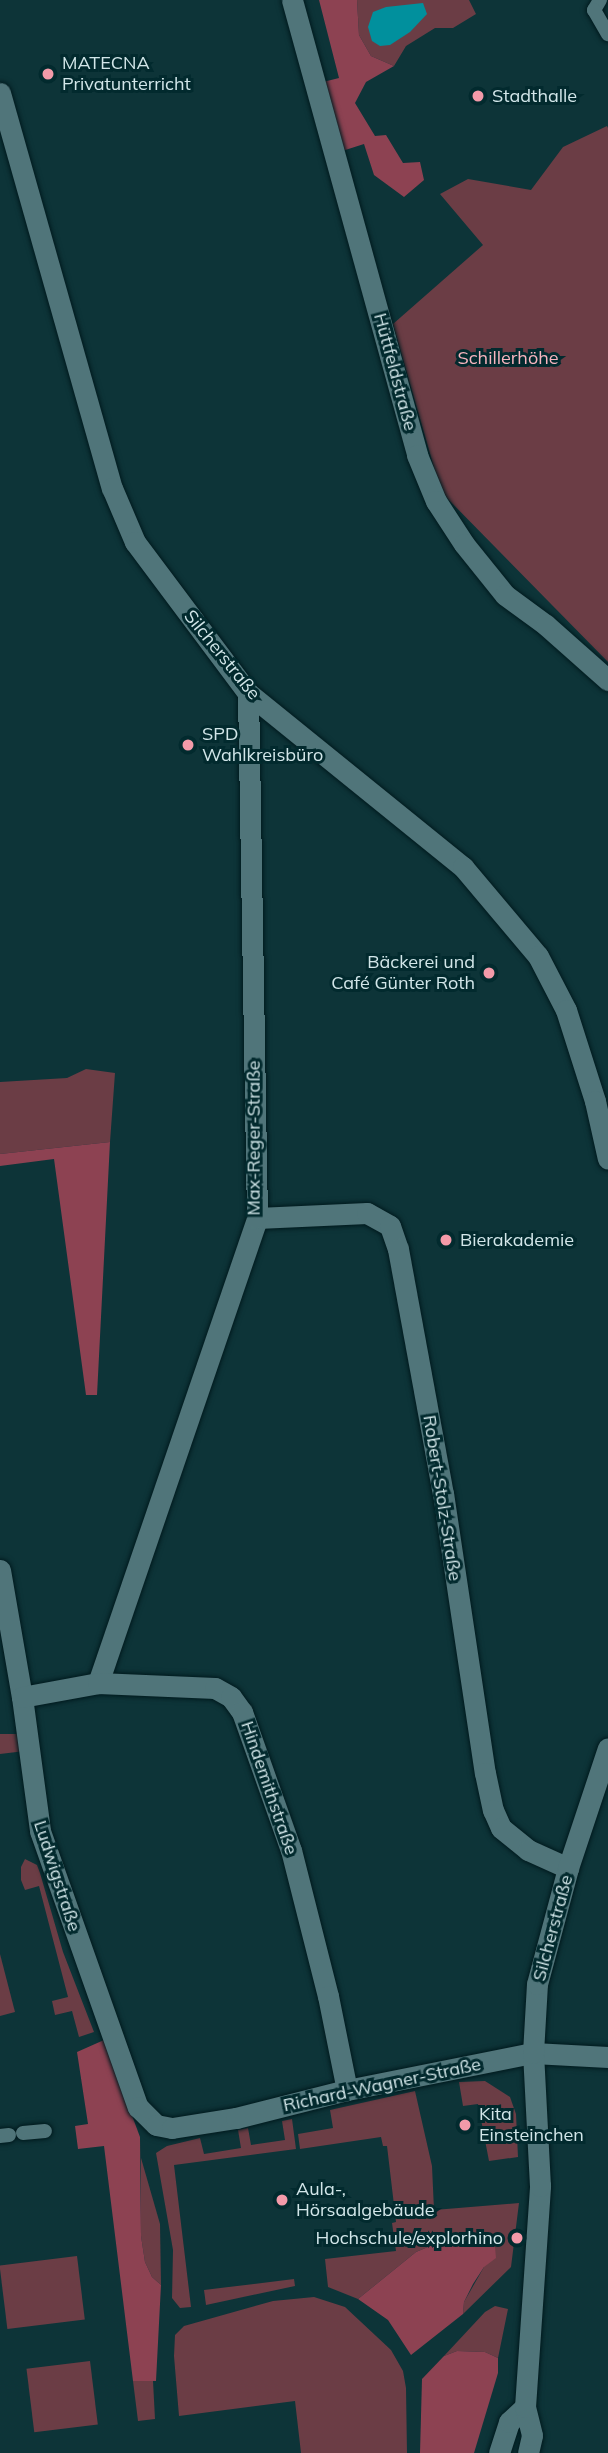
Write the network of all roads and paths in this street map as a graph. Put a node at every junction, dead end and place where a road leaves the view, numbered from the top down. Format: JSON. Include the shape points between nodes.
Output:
{"nodes":[{"id":1,"x":292,"y":0,"type":"edge"},
{"id":2,"x":600,"y":0,"type":"edge"},
{"id":3,"x":608,"y":34,"type":"edge"},
{"id":4,"x":0,"y":93,"type":"edge"},
{"id":5,"x":608,"y":680,"type":"edge"},
{"id":6,"x":248,"y":693,"type":"junction"},
{"id":7,"x":608,"y":1159,"type":"edge"},
{"id":8,"x":257,"y":1218,"type":"junction"},
{"id":9,"x":0,"y":1570,"type":"edge"},
{"id":10,"x":97,"y":1683,"type":"junction"},
{"id":11,"x":22,"y":1697,"type":"junction"},
{"id":12,"x":608,"y":1748,"type":"edge"},
{"id":13,"x":568,"y":1868,"type":"junction"},
{"id":14,"x":533,"y":2053,"type":"junction"},
{"id":15,"x":608,"y":2057,"type":"edge"},
{"id":16,"x":347,"y":2090,"type":"junction"},
{"id":17,"x":156,"y":2125,"type":"joint"},
{"id":18,"x":45,"y":2130,"type":"dead end"},
{"id":19,"x":11,"y":2135,"type":"edge"},
{"id":20,"x":525,"y":2407,"type":"junction"},
{"id":21,"x":499,"y":2453,"type":"edge"},
{"id":22,"x":528,"y":2453,"type":"edge"}],
"edges":[{"from":1,"to":5,"type":"street","name":"Hüttfeldstraße","via":[[417,455],[436,501],[505,595]]},
{"from":2,"to":3,"type":"lane","via":[[594,10]]},
{"from":4,"to":6,"type":"street","name":"Silcherstraße","via":[[112,488],[135,542]]},
{"from":6,"to":7,"type":"street","name":"Silcherstraße","via":[[463,866],[538,956],[566,1010]]},
{"from":6,"to":8,"type":"street","name":"Max-Reger-Straße"},
{"from":8,"to":10,"type":"street","name":"Max-Reger-Straße"},
{"from":8,"to":13,"type":"street","name":"Robert-Stolz-Straße","via":[[368,1213],[390,1226],[443,1493],[493,1810],[501,1828],[528,1850]]},
{"from":9,"to":11,"type":"street","name":"Ludwigstraße"},
{"from":10,"to":11,"type":"street","name":"Hindemithstraße"},
{"from":10,"to":16,"type":"street","name":"Hindemithstraße","via":[[215,1688],[231,1697],[242,1712],[305,1900]]},
{"from":11,"to":17,"type":"street","name":"Ludwigstraße","via":[[40,1831],[138,2107]]},
{"from":12,"to":13,"type":"street","name":"Silcherstraße"},
{"from":13,"to":14,"type":"street","name":"Silcherstraße","via":[[537,1984]]},
{"from":14,"to":15,"type":"street","name":"Richard-Wagner-Straße"},
{"from":14,"to":16,"type":"street","name":"Richard-Wagner-Straße"},
{"from":14,"to":20,"type":"street","name":"Silcherstraße","via":[[540,2186]]},
{"from":16,"to":17,"type":"street","name":"Richard-Wagner-Straße","via":[[236,2118],[172,2128]]},
{"from":18,"to":19,"type":"lane"},
{"from":20,"to":21,"type":"street","via":[[509,2422]]},
{"from":20,"to":22,"type":"street","name":"Silcherstraße","via":[[532,2435]]}]}
